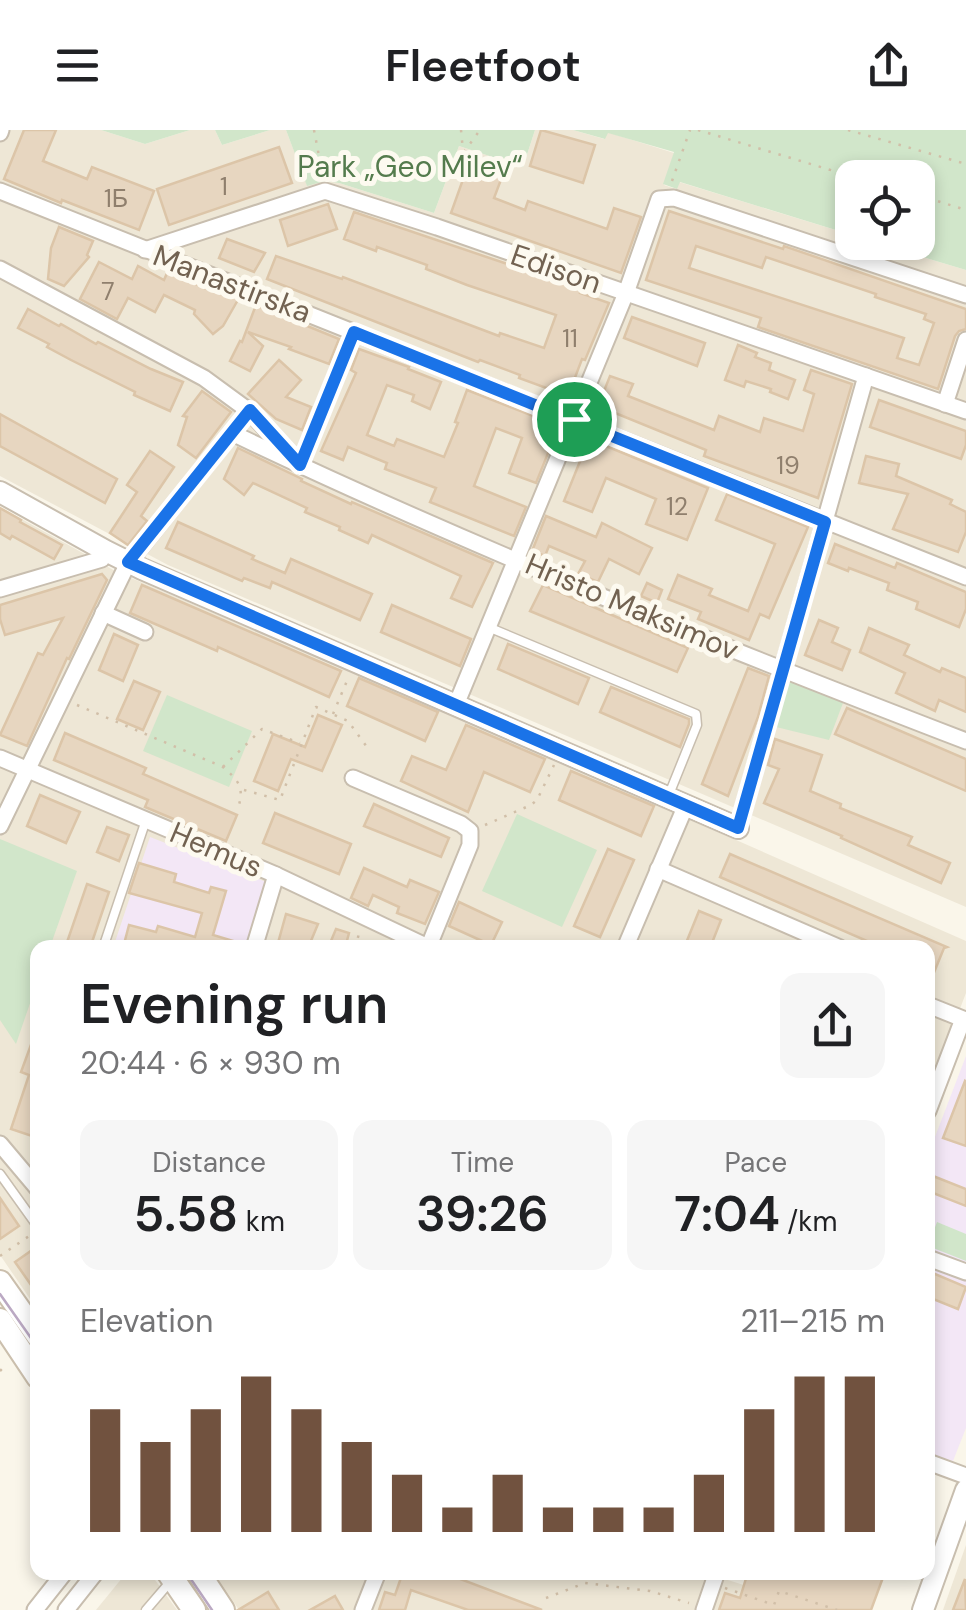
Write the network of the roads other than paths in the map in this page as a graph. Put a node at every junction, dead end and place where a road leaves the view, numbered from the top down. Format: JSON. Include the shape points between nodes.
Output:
{"nodes":[{"id":1,"x":0,"y":191,"type":"edge"},
{"id":2,"x":145,"y":250,"type":"junction"},
{"id":3,"x":0,"y":269,"type":"edge"},
{"id":4,"x":626,"y":293,"type":"junction"},
{"id":5,"x":966,"y":295,"type":"edge"},
{"id":6,"x":354,"y":332,"type":"junction"},
{"id":7,"x":966,"y":340,"type":"edge"},
{"id":8,"x":866,"y":376,"type":"junction"},
{"id":9,"x":945,"y":404,"type":"junction"},
{"id":10,"x":250,"y":410,"type":"junction"},
{"id":11,"x":966,"y":411,"type":"edge"},
{"id":12,"x":574,"y":419,"type":"junction"},
{"id":13,"x":232,"y":433,"type":"junction"},
{"id":14,"x":300,"y":465,"type":"junction"},
{"id":15,"x":0,"y":492,"type":"edge"},
{"id":16,"x":825,"y":522,"type":"junction"},
{"id":17,"x":106,"y":552,"type":"junction"},
{"id":18,"x":516,"y":559,"type":"junction"},
{"id":19,"x":128,"y":562,"type":"junction"},
{"id":20,"x":966,"y":577,"type":"edge"},
{"id":21,"x":0,"y":589,"type":"edge"},
{"id":22,"x":103,"y":613,"type":"junction"},
{"id":23,"x":488,"y":627,"type":"junction"},
{"id":24,"x":145,"y":632,"type":"dead end"},
{"id":25,"x":783,"y":670,"type":"junction"},
{"id":26,"x":456,"y":706,"type":"junction"},
{"id":27,"x":966,"y":740,"type":"edge"},
{"id":28,"x":0,"y":758,"type":"edge"},
{"id":29,"x":26,"y":768,"type":"junction"},
{"id":30,"x":353,"y":778,"type":"dead end"},
{"id":31,"x":677,"y":801,"type":"junction"},
{"id":32,"x":146,"y":820,"type":"junction"},
{"id":33,"x":0,"y":826,"type":"edge"},
{"id":34,"x":738,"y":828,"type":"joint"},
{"id":35,"x":658,"y":868,"type":"junction"},
{"id":36,"x":276,"y":875,"type":"junction"},
{"id":37,"x":107,"y":940,"type":"edge"},
{"id":38,"x":256,"y":940,"type":"edge"},
{"id":39,"x":414,"y":940,"type":"edge"},
{"id":40,"x":432,"y":940,"type":"edge"},
{"id":41,"x":627,"y":940,"type":"edge"},
{"id":42,"x":822,"y":940,"type":"edge"},
{"id":43,"x":935,"y":1008,"type":"edge"},
{"id":44,"x":935,"y":1093,"type":"edge"},
{"id":45,"x":0,"y":1144,"type":"edge"},
{"id":46,"x":0,"y":1174,"type":"edge"},
{"id":47,"x":30,"y":1180,"type":"edge"},
{"id":48,"x":30,"y":1217,"type":"edge"},
{"id":49,"x":935,"y":1261,"type":"edge"},
{"id":50,"x":966,"y":1272,"type":"edge"},
{"id":51,"x":0,"y":1282,"type":"edge"},
{"id":52,"x":0,"y":1320,"type":"edge"},
{"id":53,"x":30,"y":1325,"type":"edge"},
{"id":54,"x":30,"y":1365,"type":"edge"},
{"id":55,"x":935,"y":1465,"type":"edge"},
{"id":56,"x":966,"y":1476,"type":"edge"},
{"id":57,"x":966,"y":1490,"type":"edge"},
{"id":58,"x":935,"y":1577,"type":"edge"},
{"id":59,"x":59,"y":1580,"type":"edge"},
{"id":60,"x":90,"y":1580,"type":"edge"},
{"id":61,"x":167,"y":1580,"type":"edge"},
{"id":62,"x":173,"y":1580,"type":"edge"},
{"id":63,"x":204,"y":1580,"type":"edge"},
{"id":64,"x":375,"y":1580,"type":"edge"},
{"id":65,"x":714,"y":1580,"type":"edge"},
{"id":66,"x":934,"y":1580,"type":"edge"},
{"id":67,"x":704,"y":1608,"type":"edge"},
{"id":68,"x":35,"y":1610,"type":"edge"},
{"id":69,"x":66,"y":1610,"type":"edge"},
{"id":70,"x":146,"y":1610,"type":"edge"},
{"id":71,"x":194,"y":1610,"type":"edge"},
{"id":72,"x":223,"y":1610,"type":"edge"},
{"id":73,"x":363,"y":1610,"type":"edge"},
{"id":74,"x":923,"y":1610,"type":"edge"}],
"edges":[{"from":1,"to":2,"type":"street","name":"Manastirska"},
{"from":2,"to":4,"type":"street","name":"Edison","via":[[325,191]]},
{"from":2,"to":6,"type":"street","name":"Manastirska"},
{"from":3,"to":10,"type":"street","name":"Hristo Maksimov","via":[[204,378]]},
{"from":4,"to":5,"type":"street","via":[[662,198]]},
{"from":4,"to":8,"type":"street","name":"Edison"},
{"from":4,"to":12,"type":"street"},
{"from":6,"to":12,"type":"street","name":"Manastirska"},
{"from":6,"to":14,"type":"street"},
{"from":7,"to":9,"type":"street"},
{"from":8,"to":9,"type":"street","name":"Edison"},
{"from":8,"to":16,"type":"street"},
{"from":9,"to":11,"type":"street","name":"Edison"},
{"from":10,"to":13,"type":"street"},
{"from":10,"to":14,"type":"street","name":"Hristo Maksimov"},
{"from":12,"to":16,"type":"street","name":"Manastirska"},
{"from":12,"to":18,"type":"street"},
{"from":13,"to":14,"type":"street","name":"Hristo Maksimov"},
{"from":13,"to":19,"type":"street"},
{"from":14,"to":18,"type":"street","name":"Hristo Maksimov"},
{"from":15,"to":17,"type":"street"},
{"from":16,"to":20,"type":"street","name":"Manastirska"},
{"from":16,"to":25,"type":"street"},
{"from":17,"to":19,"type":"street"},
{"from":17,"to":21,"type":"street","via":[[102,559]]},
{"from":18,"to":23,"type":"street"},
{"from":18,"to":25,"type":"street","name":"Hristo Maksimov"},
{"from":19,"to":22,"type":"street"},
{"from":19,"to":26,"type":"street"},
{"from":22,"to":24,"type":"street"},
{"from":22,"to":29,"type":"street"},
{"from":23,"to":26,"type":"street"},
{"from":23,"to":31,"type":"lane","via":[[696,714]]},
{"from":25,"to":27,"type":"street","name":"Hristo Maksimov"},
{"from":25,"to":34,"type":"street"},
{"from":26,"to":31,"type":"street"},
{"from":28,"to":29,"type":"street","name":"Hemus"},
{"from":29,"to":32,"type":"street","name":"Hemus"},
{"from":29,"to":33,"type":"street"},
{"from":30,"to":40,"type":"street","via":[[470,831]]},
{"from":31,"to":34,"type":"street"},
{"from":31,"to":35,"type":"street"},
{"from":32,"to":36,"type":"street","name":"Hemus"},
{"from":32,"to":37,"type":"lane"},
{"from":35,"to":41,"type":"street"},
{"from":35,"to":42,"type":"street"},
{"from":36,"to":38,"type":"street"},
{"from":36,"to":39,"type":"street","name":"Hemus"},
{"from":43,"to":44,"type":"street","via":[[963,1019]]},
{"from":45,"to":47,"type":"street"},
{"from":46,"to":48,"type":"lane"},
{"from":49,"to":50,"type":"street"},
{"from":51,"to":53,"type":"main road"},
{"from":52,"to":54,"type":"main road"},
{"from":55,"to":56,"type":"street"},
{"from":57,"to":58,"type":"street"},
{"from":59,"to":68,"type":"street"},
{"from":60,"to":69,"type":"street"},
{"from":61,"to":70,"type":"lane"},
{"from":62,"to":71,"type":"main road"},
{"from":63,"to":72,"type":"main road"},
{"from":64,"to":73,"type":"street"},
{"from":65,"to":67,"type":"street"},
{"from":66,"to":74,"type":"street"}]}
